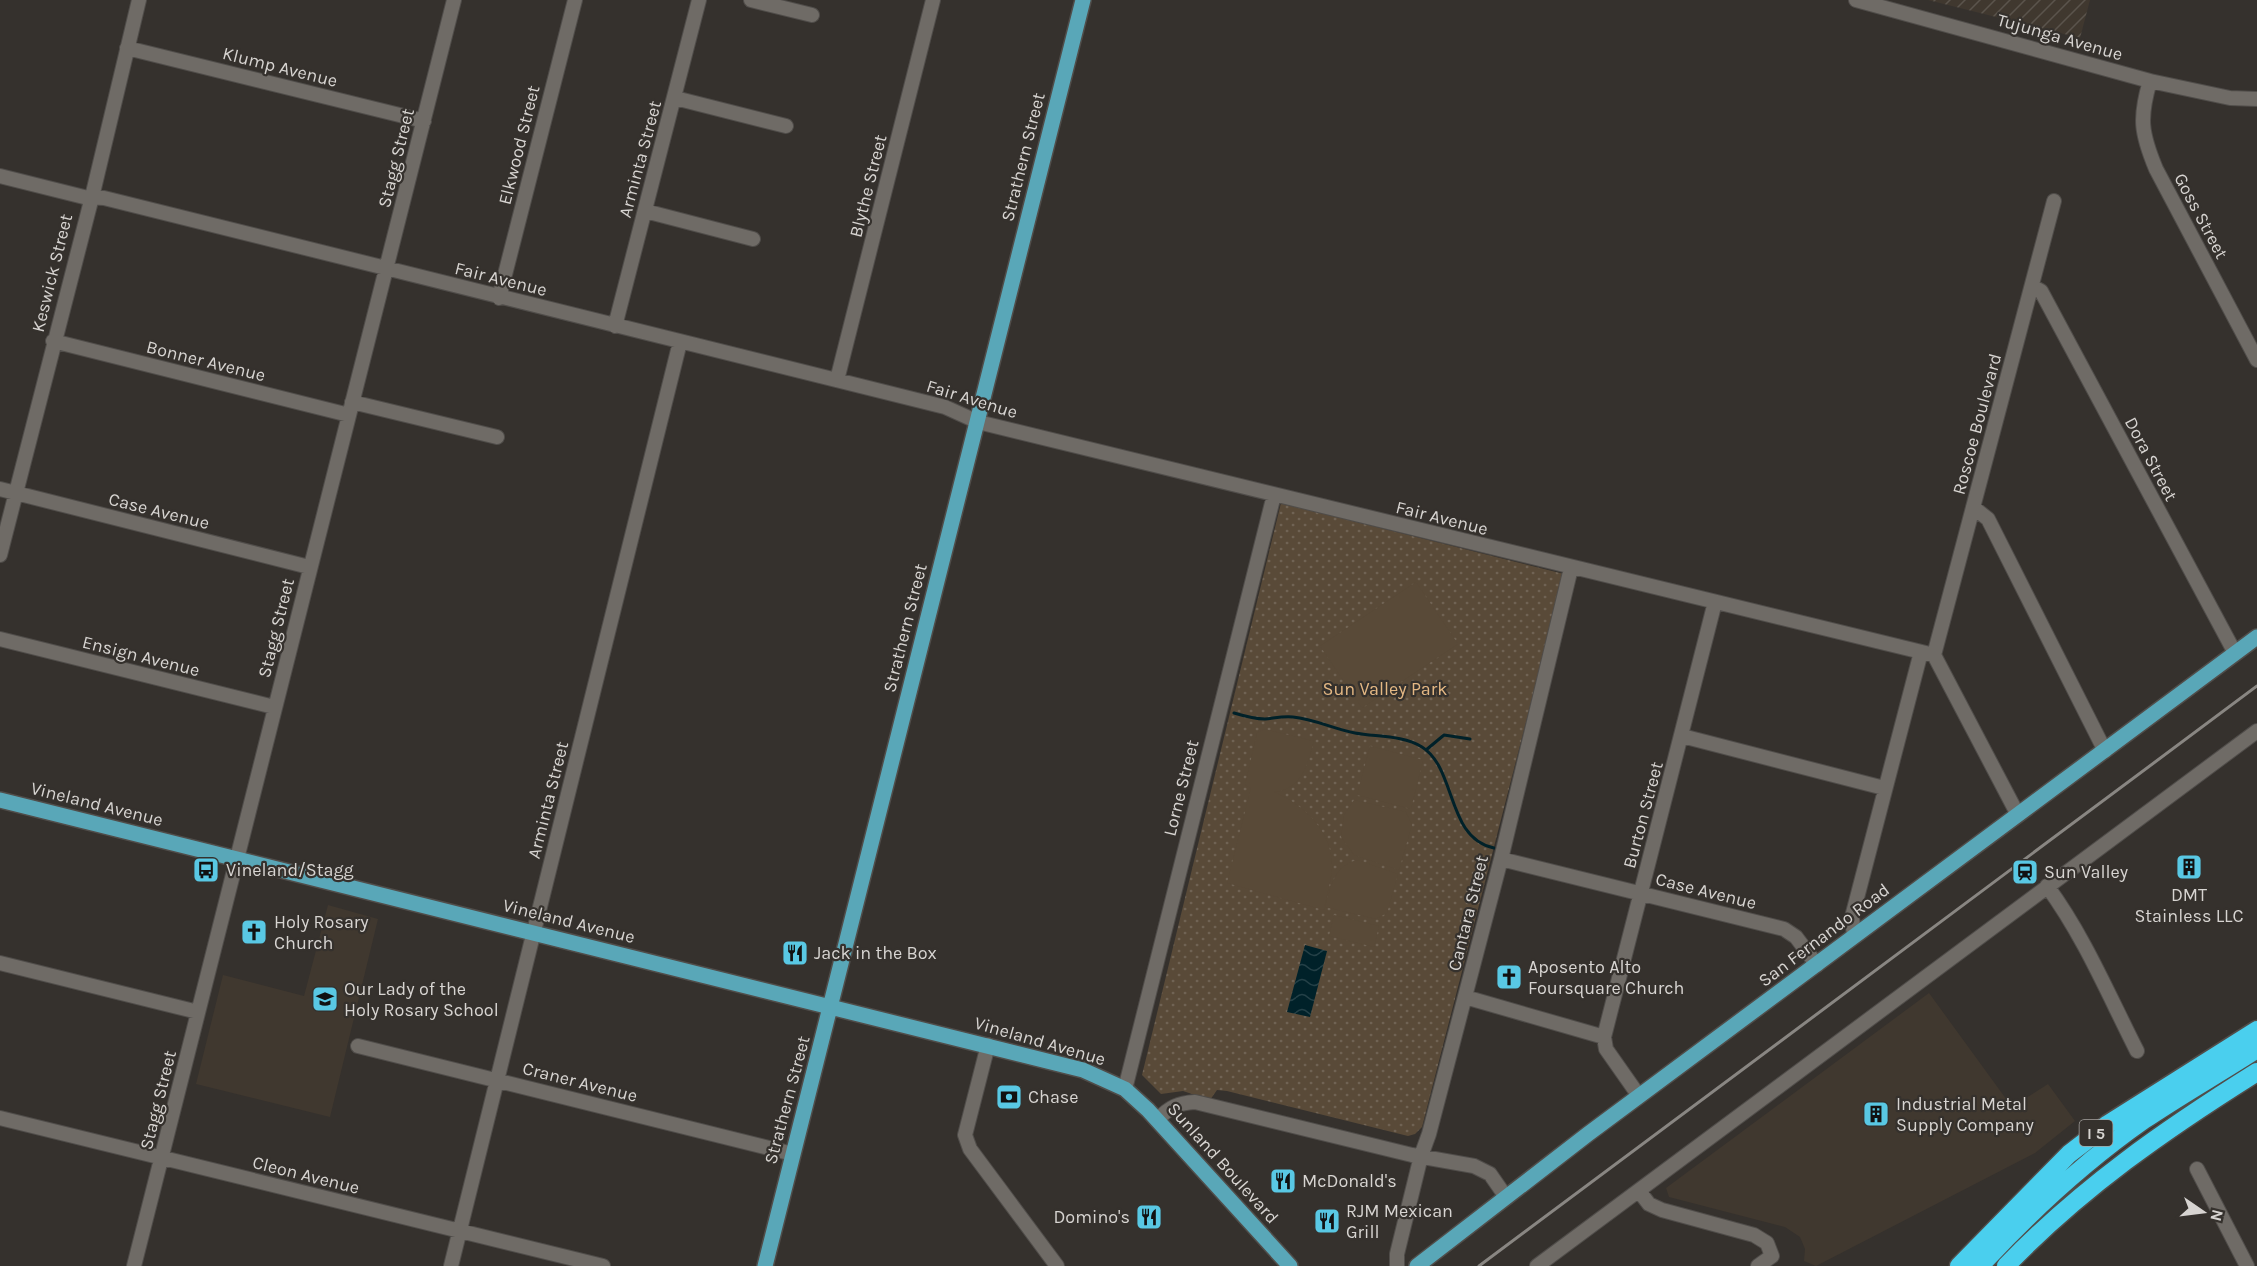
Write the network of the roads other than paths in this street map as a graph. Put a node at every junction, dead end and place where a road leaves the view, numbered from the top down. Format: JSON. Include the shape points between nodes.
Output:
{"nodes":[{"id":1,"x":139,"y":0,"type":"edge"},
{"id":2,"x":453,"y":0,"type":"edge"},
{"id":3,"x":575,"y":0,"type":"edge"},
{"id":4,"x":699,"y":0,"type":"edge"},
{"id":5,"x":751,"y":0,"type":"edge"},
{"id":6,"x":933,"y":0,"type":"edge"},
{"id":7,"x":1083,"y":0,"type":"edge"},
{"id":8,"x":1856,"y":0,"type":"edge"},
{"id":9,"x":812,"y":15,"type":"dead end"},
{"id":10,"x":127,"y":48,"type":"junction"},
{"id":11,"x":2150,"y":81,"type":"junction"},
{"id":12,"x":675,"y":98,"type":"junction"},
{"id":13,"x":2257,"y":99,"type":"edge"},
{"id":14,"x":424,"y":121,"type":"junction"},
{"id":15,"x":786,"y":126,"type":"dead end"},
{"id":16,"x":0,"y":176,"type":"edge"},
{"id":17,"x":92,"y":197,"type":"junction"},
{"id":18,"x":2054,"y":201,"type":"dead end"},
{"id":19,"x":645,"y":211,"type":"junction"},
{"id":20,"x":753,"y":239,"type":"dead end"},
{"id":21,"x":387,"y":268,"type":"junction"},
{"id":22,"x":2031,"y":286,"type":"junction"},
{"id":23,"x":499,"y":298,"type":"junction"},
{"id":24,"x":615,"y":326,"type":"junction"},
{"id":25,"x":53,"y":341,"type":"junction"},
{"id":26,"x":680,"y":342,"type":"junction"},
{"id":27,"x":2257,"y":360,"type":"edge"},
{"id":28,"x":837,"y":380,"type":"junction"},
{"id":29,"x":351,"y":409,"type":"junction"},
{"id":30,"x":978,"y":422,"type":"junction"},
{"id":31,"x":497,"y":438,"type":"dead end"},
{"id":32,"x":0,"y":489,"type":"edge"},
{"id":33,"x":15,"y":494,"type":"junction"},
{"id":34,"x":1274,"y":495,"type":"junction"},
{"id":35,"x":1973,"y":507,"type":"junction"},
{"id":36,"x":0,"y":555,"type":"edge"},
{"id":37,"x":309,"y":567,"type":"junction"},
{"id":38,"x":1571,"y":568,"type":"junction"},
{"id":39,"x":1715,"y":602,"type":"junction"},
{"id":40,"x":2257,"y":637,"type":"edge"},
{"id":41,"x":0,"y":639,"type":"edge"},
{"id":42,"x":2235,"y":653,"type":"junction"},
{"id":43,"x":1927,"y":654,"type":"junction"},
{"id":44,"x":274,"y":707,"type":"junction"},
{"id":45,"x":2257,"y":731,"type":"edge"},
{"id":46,"x":1682,"y":736,"type":"junction"},
{"id":47,"x":2105,"y":751,"type":"junction"},
{"id":48,"x":1884,"y":788,"type":"junction"},
{"id":49,"x":0,"y":800,"type":"edge"},
{"id":50,"x":2018,"y":815,"type":"junction"},
{"id":51,"x":237,"y":858,"type":"junction"},
{"id":52,"x":1501,"y":859,"type":"junction"},
{"id":53,"x":2047,"y":886,"type":"junction"},
{"id":54,"x":1641,"y":893,"type":"junction"},
{"id":55,"x":533,"y":933,"type":"junction"},
{"id":56,"x":1854,"y":936,"type":"junction"},
{"id":57,"x":0,"y":963,"type":"edge"},
{"id":58,"x":1816,"y":965,"type":"junction"},
{"id":59,"x":1466,"y":997,"type":"junction"},
{"id":60,"x":831,"y":1006,"type":"junction"},
{"id":61,"x":198,"y":1012,"type":"junction"},
{"id":62,"x":2257,"y":1030,"type":"edge"},
{"id":63,"x":1604,"y":1037,"type":"junction"},
{"id":64,"x":988,"y":1045,"type":"junction"},
{"id":65,"x":358,"y":1046,"type":"dead end"},
{"id":66,"x":2257,"y":1049,"type":"edge"},
{"id":67,"x":2137,"y":1051,"type":"dead end"},
{"id":68,"x":2257,"y":1057,"type":"edge"},
{"id":69,"x":2252,"y":1077,"type":"edge"},
{"id":70,"x":496,"y":1080,"type":"junction"},
{"id":71,"x":1125,"y":1089,"type":"junction"},
{"id":72,"x":1639,"y":1096,"type":"junction"},
{"id":73,"x":0,"y":1118,"type":"edge"},
{"id":74,"x":1158,"y":1119,"type":"junction"},
{"id":75,"x":793,"y":1154,"type":"junction"},
{"id":76,"x":1421,"y":1156,"type":"junction"},
{"id":77,"x":161,"y":1159,"type":"junction"},
{"id":78,"x":2197,"y":1168,"type":"dead end"},
{"id":79,"x":1639,"y":1191,"type":"junction"},
{"id":80,"x":1506,"y":1197,"type":"junction"},
{"id":81,"x":460,"y":1231,"type":"junction"},
{"id":82,"x":1771,"y":1261,"type":"edge"},
{"id":83,"x":134,"y":1266,"type":"edge"},
{"id":84,"x":451,"y":1266,"type":"edge"},
{"id":85,"x":603,"y":1266,"type":"edge"},
{"id":86,"x":765,"y":1266,"type":"edge"},
{"id":87,"x":1057,"y":1266,"type":"edge"},
{"id":88,"x":1290,"y":1266,"type":"edge"},
{"id":89,"x":1397,"y":1266,"type":"edge"},
{"id":90,"x":1417,"y":1266,"type":"edge"},
{"id":91,"x":1537,"y":1266,"type":"edge"},
{"id":92,"x":1758,"y":1266,"type":"edge"},
{"id":93,"x":1959,"y":1266,"type":"edge"},
{"id":94,"x":1980,"y":1266,"type":"edge"},
{"id":95,"x":1990,"y":1266,"type":"edge"},
{"id":96,"x":2006,"y":1266,"type":"edge"},
{"id":97,"x":2247,"y":1266,"type":"edge"}],
"edges":[{"from":1,"to":10,"type":"street","name":"Keswick Street"},
{"from":2,"to":14,"type":"street","name":"Stagg Street"},
{"from":3,"to":23,"type":"street","name":"Elkwood Street"},
{"from":4,"to":12,"type":"street","name":"Arminta Street"},
{"from":5,"to":9,"type":"street"},
{"from":6,"to":28,"type":"street","name":"Blythe Street"},
{"from":7,"to":30,"type":"main road","name":"Strathern Street"},
{"from":8,"to":11,"type":"street","name":"Tujunga Avenue"},
{"from":10,"to":14,"type":"street","name":"Klump Avenue"},
{"from":10,"to":17,"type":"street","name":"Keswick Street"},
{"from":11,"to":13,"type":"street","name":"Tujunga Avenue","via":[[2230,98]]},
{"from":11,"to":27,"type":"street","name":"Goss Street","via":[[2141,122],[2144,141]]},
{"from":12,"to":15,"type":"street"},
{"from":12,"to":19,"type":"street","name":"Arminta Street"},
{"from":14,"to":21,"type":"street","name":"Stagg Street"},
{"from":16,"to":17,"type":"street","name":"Fair Avenue"},
{"from":17,"to":21,"type":"street","name":"Fair Avenue"},
{"from":17,"to":25,"type":"street","name":"Keswick Street"},
{"from":18,"to":22,"type":"street","name":"Roscoe Boulevard"},
{"from":19,"to":20,"type":"street"},
{"from":19,"to":24,"type":"street","name":"Arminta Street"},
{"from":21,"to":23,"type":"street","name":"Fair Avenue"},
{"from":21,"to":29,"type":"street","name":"Stagg Street"},
{"from":22,"to":35,"type":"street","name":"Roscoe Boulevard"},
{"from":22,"to":42,"type":"street","name":"Dora Street","via":[[2041,291]]},
{"from":23,"to":24,"type":"street","name":"Fair Avenue"},
{"from":24,"to":26,"type":"street","name":"Fair Avenue"},
{"from":25,"to":29,"type":"street","name":"Bonner Avenue"},
{"from":25,"to":33,"type":"street","name":"Keswick Street"},
{"from":26,"to":28,"type":"street","name":"Fair Avenue"},
{"from":26,"to":55,"type":"street","name":"Arminta Street"},
{"from":28,"to":30,"type":"street","name":"Fair Avenue","via":[[945,407]]},
{"from":29,"to":31,"type":"street","name":"Bonner Avenue"},
{"from":29,"to":37,"type":"street","name":"Stagg Street"},
{"from":30,"to":34,"type":"street","name":"Fair Avenue"},
{"from":30,"to":60,"type":"main road","name":"Strathern Street"},
{"from":32,"to":33,"type":"street","name":"Case Avenue"},
{"from":33,"to":36,"type":"street","name":"Keswick Street"},
{"from":33,"to":37,"type":"street","name":"Case Avenue"},
{"from":34,"to":38,"type":"street","name":"Fair Avenue"},
{"from":34,"to":71,"type":"street","name":"Lorne Street"},
{"from":35,"to":43,"type":"street","name":"Roscoe Boulevard"},
{"from":35,"to":47,"type":"street","via":[[1988,519]]},
{"from":37,"to":44,"type":"street","name":"Stagg Street"},
{"from":38,"to":39,"type":"street","name":"Fair Avenue"},
{"from":38,"to":52,"type":"street","name":"Cantara Street"},
{"from":39,"to":43,"type":"street","name":"Fair Avenue"},
{"from":39,"to":46,"type":"street","name":"Burton Street"},
{"from":40,"to":42,"type":"main road","name":"San Fernando Road"},
{"from":41,"to":44,"type":"street","name":"Ensign Avenue"},
{"from":42,"to":47,"type":"main road","name":"San Fernando Road"},
{"from":43,"to":48,"type":"street","name":"Roscoe Boulevard"},
{"from":43,"to":50,"type":"street"},
{"from":44,"to":51,"type":"street","name":"Stagg Street"},
{"from":45,"to":53,"type":"street"},
{"from":46,"to":48,"type":"street"},
{"from":46,"to":54,"type":"street","name":"Burton Street"},
{"from":47,"to":50,"type":"main road","name":"San Fernando Road"},
{"from":48,"to":56,"type":"street","name":"Roscoe Boulevard","via":[[1852,917]]},
{"from":49,"to":51,"type":"main road","name":"Vineland Avenue"},
{"from":50,"to":56,"type":"main road","name":"San Fernando Road"},
{"from":51,"to":55,"type":"main road","name":"Vineland Avenue"},
{"from":51,"to":61,"type":"street","name":"Stagg Street"},
{"from":52,"to":54,"type":"street","name":"Case Avenue"},
{"from":52,"to":59,"type":"street","name":"Cantara Street"},
{"from":53,"to":67,"type":"street","via":[[2061,904]]},
{"from":53,"to":79,"type":"street"},
{"from":54,"to":58,"type":"street","name":"Case Avenue","via":[[1784,929],[1796,937]]},
{"from":54,"to":63,"type":"street","name":"Burton Street"},
{"from":55,"to":60,"type":"main road","name":"Vineland Avenue"},
{"from":55,"to":70,"type":"street","name":"Arminta Street"},
{"from":56,"to":58,"type":"main road","name":"San Fernando Road"},
{"from":57,"to":61,"type":"street"},
{"from":58,"to":72,"type":"main road","name":"San Fernando Road"},
{"from":59,"to":63,"type":"street"},
{"from":59,"to":76,"type":"street","name":"Cantara Street"},
{"from":60,"to":64,"type":"main road","name":"Vineland Avenue"},
{"from":60,"to":75,"type":"main road","name":"Strathern Street"},
{"from":61,"to":77,"type":"street","name":"Stagg Street"},
{"from":62,"to":93,"type":"highway","number":"I 5","via":[[2108,1124],[2069,1154]]},
{"from":63,"to":72,"type":"street","via":[[1606,1048]]},
{"from":64,"to":71,"type":"main road","name":"Vineland Avenue","via":[[1083,1070]]},
{"from":64,"to":87,"type":"street","via":[[965,1135],[970,1149]]},
{"from":65,"to":70,"type":"street","name":"Craner Avenue"},
{"from":66,"to":94,"type":"highway","via":[[2144,1120],[2092,1160],[2034,1210]]},
{"from":68,"to":95,"type":"highway","via":[[2113,1154],[2023,1231]]},
{"from":69,"to":96,"type":"highway","number":"I 5","via":[[2179,1121],[2108,1173],[2064,1208]]},
{"from":70,"to":75,"type":"street","name":"Craner Avenue"},
{"from":70,"to":81,"type":"street","name":"Arminta Street"},
{"from":71,"to":74,"type":"main road","name":"Sunland Boulevard"},
{"from":72,"to":80,"type":"main road","name":"San Fernando Road"},
{"from":73,"to":77,"type":"street","name":"Cleon Avenue"},
{"from":74,"to":76,"type":"street","via":[[1169,1108],[1195,1102]]},
{"from":74,"to":88,"type":"main road","name":"Sunland Boulevard"},
{"from":75,"to":86,"type":"main road","name":"Strathern Street"},
{"from":76,"to":80,"type":"street","via":[[1482,1169]]},
{"from":76,"to":89,"type":"street","name":"Cantara Street"},
{"from":77,"to":81,"type":"street","name":"Cleon Avenue"},
{"from":77,"to":83,"type":"street","name":"Stagg Street"},
{"from":78,"to":97,"type":"street"},
{"from":79,"to":82,"type":"street","via":[[1649,1204],[1662,1210],[1754,1235],[1767,1243]]},
{"from":79,"to":91,"type":"street"},
{"from":80,"to":90,"type":"main road","name":"San Fernando Road"},
{"from":81,"to":84,"type":"street","name":"Arminta Street"},
{"from":81,"to":85,"type":"street","name":"Cleon Avenue"},
{"from":82,"to":92,"type":"street"}]}
